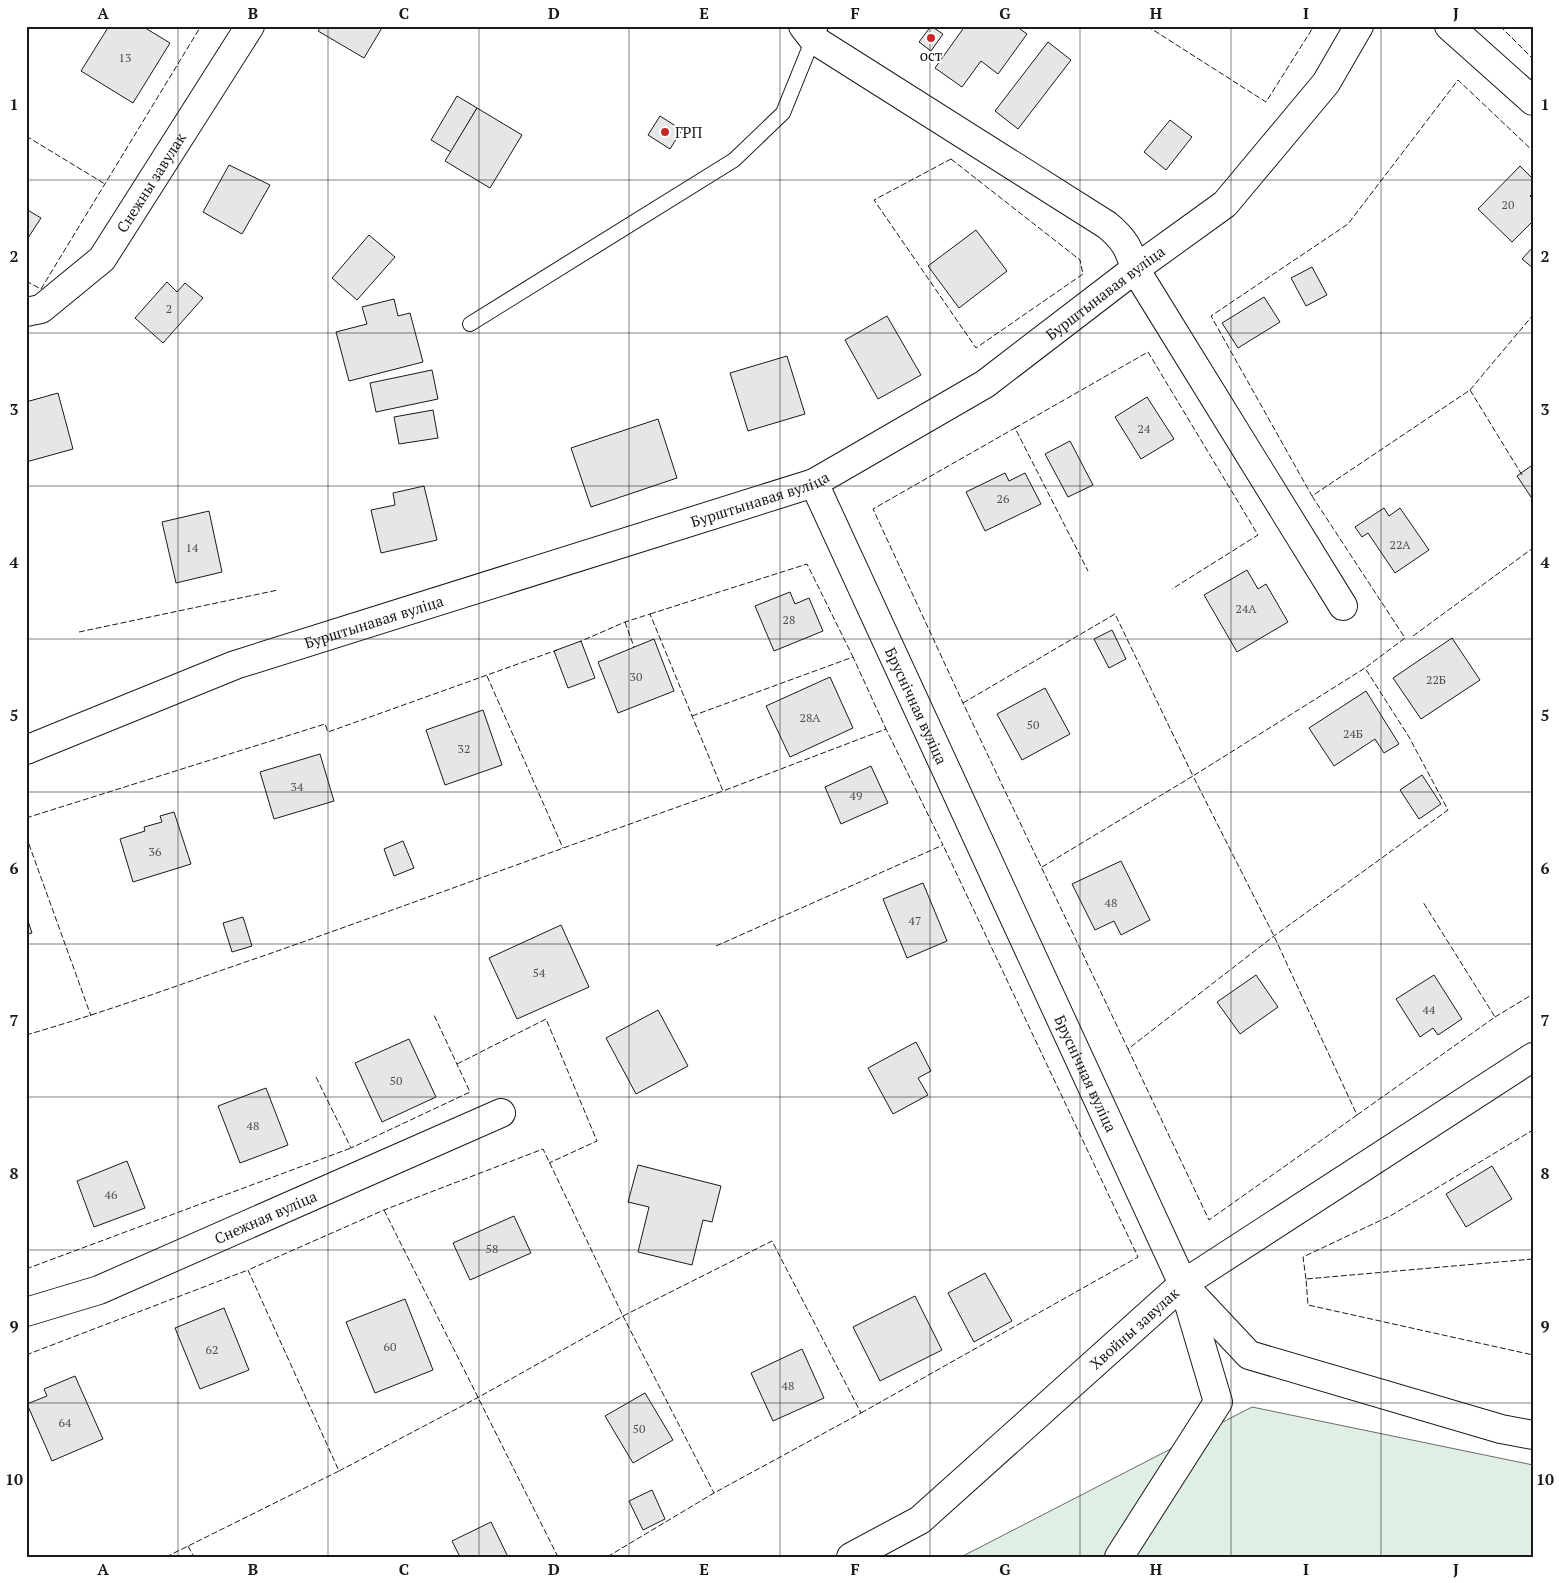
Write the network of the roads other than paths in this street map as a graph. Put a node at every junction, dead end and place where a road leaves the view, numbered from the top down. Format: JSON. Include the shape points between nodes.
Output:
{"nodes":[{"id":1,"x":250,"y":26,"type":"edge"},
{"id":2,"x":1359,"y":26,"type":"edge"},
{"id":3,"x":1449,"y":26,"type":"edge"},
{"id":4,"x":812,"y":30,"type":"edge"},
{"id":5,"x":1533,"y":101,"type":"edge"},
{"id":6,"x":1136,"y":269,"type":"junction"},
{"id":7,"x":26,"y":312,"type":"edge"},
{"id":8,"x":470,"y":324,"type":"dead end"},
{"id":9,"x":814,"y":483,"type":"junction"},
{"id":10,"x":1343,"y":606,"type":"dead end"},
{"id":11,"x":26,"y":750,"type":"edge"},
{"id":12,"x":1533,"y":1057,"type":"edge"},
{"id":13,"x":501,"y":1113,"type":"dead end"},
{"id":14,"x":1183,"y":1284,"type":"junction"},
{"id":15,"x":26,"y":1312,"type":"edge"},
{"id":16,"x":1533,"y":1435,"type":"edge"},
{"id":17,"x":851,"y":1557,"type":"edge"},
{"id":18,"x":1120,"y":1557,"type":"edge"}],
"edges":[{"from":1,"to":7,"type":"street","name":"Снежны завулак","via":[[102,259],[41,309]]},
{"from":2,"to":6,"type":"street","name":"Бурштынавая вуліца","via":[[1326,83],[1226,204]]},
{"from":3,"to":5,"type":"street"},
{"from":4,"to":6,"type":"street","via":[[1107,225],[1130,250]]},
{"from":4,"to":8,"type":"lane","via":[[784,113],[734,160]]},
{"from":6,"to":9,"type":"street","name":"Бурштынавая вуліца","via":[[985,384]]},
{"from":6,"to":10,"type":"street"},
{"from":9,"to":11,"type":"street","name":"Бурштынавая вуліца","via":[[235,665]]},
{"from":9,"to":14,"type":"street","name":"Бруснічная вуліца"},
{"from":12,"to":14,"type":"street"},
{"from":13,"to":15,"type":"street","name":"Снежная вуліца","via":[[99,1290]]},
{"from":14,"to":16,"type":"street","name":"Хвойны завулак","via":[[1249,1355],[1501,1429]]},
{"from":14,"to":17,"type":"street","name":"Хвойны завулак","via":[[920,1520]]},
{"from":14,"to":18,"type":"street","via":[[1218,1402]]}]}
